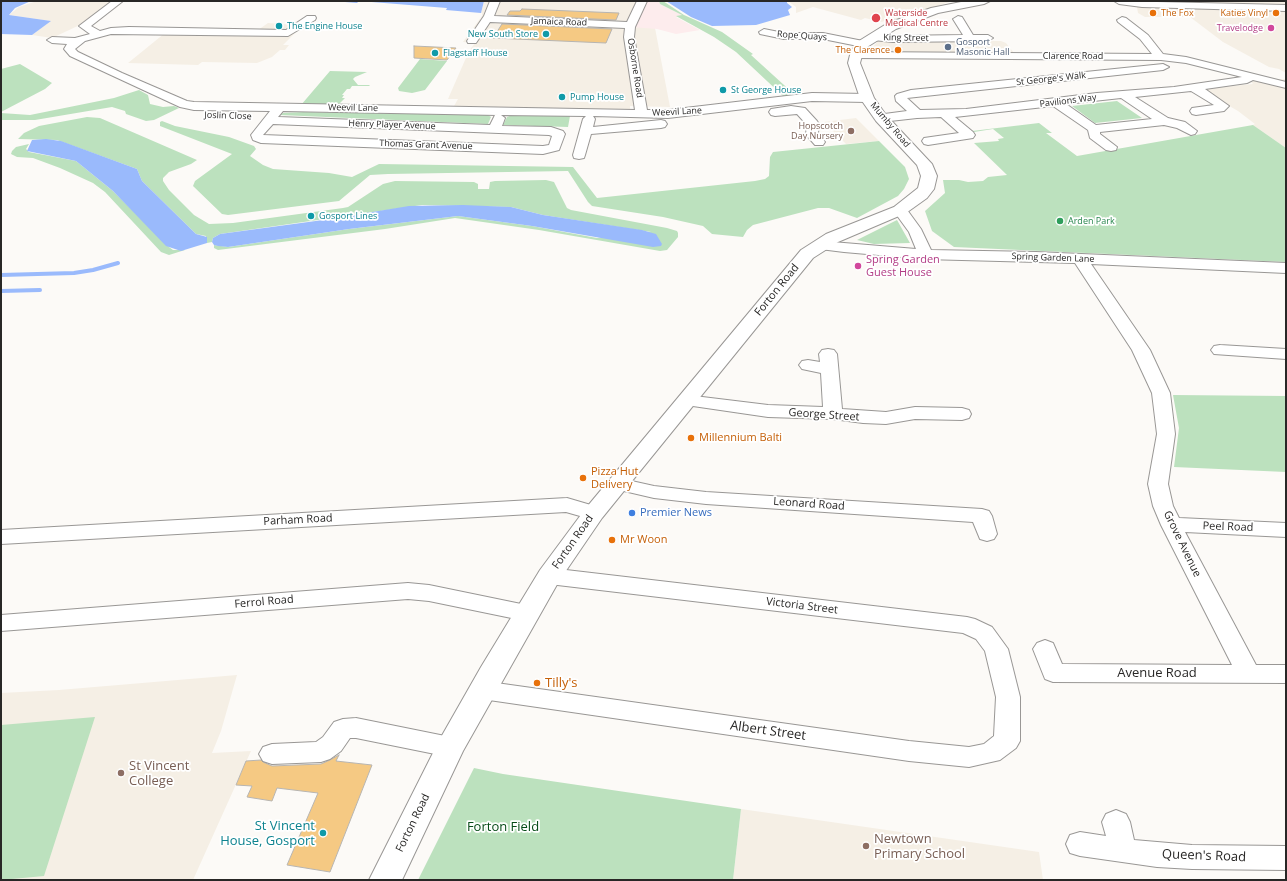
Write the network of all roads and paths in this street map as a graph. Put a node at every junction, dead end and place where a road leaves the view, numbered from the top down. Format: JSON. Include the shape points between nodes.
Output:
{"nodes":[{"id":1,"x":118,"y":1,"type":"edge"},
{"id":2,"x":495,"y":1,"type":"edge"},
{"id":3,"x":642,"y":1,"type":"edge"},
{"id":4,"x":984,"y":1,"type":"edge"},
{"id":5,"x":1119,"y":1,"type":"edge"},
{"id":6,"x":1286,"y":8,"type":"edge"},
{"id":7,"x":311,"y":18,"type":"dead end"},
{"id":8,"x":487,"y":19,"type":"junction"},
{"id":9,"x":958,"y":19,"type":"dead end"},
{"id":10,"x":1122,"y":20,"type":"dead end"},
{"id":11,"x":631,"y":25,"type":"junction"},
{"id":12,"x":764,"y":32,"type":"dead end"},
{"id":13,"x":98,"y":34,"type":"junction"},
{"id":14,"x":873,"y":37,"type":"junction"},
{"id":15,"x":970,"y":38,"type":"junction"},
{"id":16,"x":988,"y":38,"type":"dead end"},
{"id":17,"x":52,"y":40,"type":"dead end"},
{"id":18,"x":76,"y":41,"type":"junction"},
{"id":19,"x":472,"y":41,"type":"dead end"},
{"id":20,"x":863,"y":44,"type":"junction"},
{"id":21,"x":1081,"y":44,"type":"dead end"},
{"id":22,"x":856,"y":55,"type":"junction"},
{"id":23,"x":976,"y":56,"type":"junction"},
{"id":24,"x":1092,"y":56,"type":"junction"},
{"id":25,"x":1159,"y":56,"type":"junction"},
{"id":26,"x":1254,"y":77,"type":"junction"},
{"id":27,"x":1226,"y":82,"type":"junction"},
{"id":28,"x":1001,"y":84,"type":"junction"},
{"id":29,"x":1286,"y":85,"type":"edge"},
{"id":30,"x":1193,"y":87,"type":"junction"},
{"id":31,"x":1124,"y":95,"type":"junction"},
{"id":32,"x":868,"y":98,"type":"junction"},
{"id":33,"x":779,"y":101,"type":"junction"},
{"id":34,"x":1054,"y":102,"type":"junction"},
{"id":35,"x":280,"y":107,"type":"junction"},
{"id":36,"x":502,"y":110,"type":"junction"},
{"id":37,"x":787,"y":110,"type":"junction"},
{"id":38,"x":1196,"y":111,"type":"dead end"},
{"id":39,"x":590,"y":112,"type":"junction"},
{"id":40,"x":943,"y":113,"type":"junction"},
{"id":41,"x":640,"y":114,"type":"junction"},
{"id":42,"x":917,"y":114,"type":"junction"},
{"id":43,"x":184,"y":115,"type":"dead end"},
{"id":44,"x":881,"y":118,"type":"junction"},
{"id":45,"x":271,"y":119,"type":"junction"},
{"id":46,"x":1164,"y":121,"type":"junction"},
{"id":47,"x":1094,"y":128,"type":"junction"},
{"id":48,"x":494,"y":129,"type":"junction"},
{"id":49,"x":586,"y":131,"type":"junction"},
{"id":50,"x":1191,"y":131,"type":"dead end"},
{"id":51,"x":928,"y":140,"type":"dead end"},
{"id":52,"x":819,"y":142,"type":"dead end"},
{"id":53,"x":1111,"y":147,"type":"dead end"},
{"id":54,"x":579,"y":155,"type":"dead end"},
{"id":55,"x":900,"y":210,"type":"junction"},
{"id":56,"x":820,"y":245,"type":"junction"},
{"id":57,"x":924,"y":254,"type":"junction"},
{"id":58,"x":1080,"y":259,"type":"junction"},
{"id":59,"x":1286,"y":268,"type":"edge"},
{"id":60,"x":1220,"y":350,"type":"dead end"},
{"id":61,"x":1286,"y":354,"type":"edge"},
{"id":62,"x":808,"y":365,"type":"dead end"},
{"id":63,"x":686,"y":400,"type":"junction"},
{"id":64,"x":833,"y":413,"type":"junction"},
{"id":65,"x":962,"y":414,"type":"dead end"},
{"id":66,"x":618,"y":484,"type":"junction"},
{"id":67,"x":594,"y":512,"type":"junction"},
{"id":68,"x":1171,"y":525,"type":"junction"},
{"id":69,"x":1286,"y":530,"type":"edge"},
{"id":70,"x":987,"y":534,"type":"dead end"},
{"id":71,"x":1,"y":538,"type":"edge"},
{"id":72,"x":549,"y":576,"type":"junction"},
{"id":73,"x":526,"y":613,"type":"junction"},
{"id":74,"x":1,"y":623,"type":"edge"},
{"id":75,"x":1044,"y":649,"type":"dead end"},
{"id":76,"x":1248,"y":673,"type":"junction"},
{"id":77,"x":1286,"y":674,"type":"edge"},
{"id":78,"x":482,"y":690,"type":"junction"},
{"id":79,"x":1008,"y":697,"type":"joint"},
{"id":80,"x":450,"y":747,"type":"junction"},
{"id":81,"x":272,"y":754,"type":"dead end"},
{"id":82,"x":1116,"y":822,"type":"dead end"},
{"id":83,"x":1080,"y":844,"type":"dead end"},
{"id":84,"x":1123,"y":851,"type":"junction"},
{"id":85,"x":1286,"y":858,"type":"edge"},
{"id":86,"x":385,"y":880,"type":"edge"}],
"edges":[{"from":1,"to":13,"type":"street","via":[[84,26]]},
{"from":2,"to":8,"type":"street"},
{"from":3,"to":11,"type":"street","name":"Osborne Road"},
{"from":4,"to":14,"type":"main road","via":[[935,10],[892,26]]},
{"from":5,"to":6,"type":"street","via":[[1132,7]]},
{"from":7,"to":13,"type":"street","via":[[291,32],[282,33],[126,30]]},
{"from":8,"to":11,"type":"street","name":"Jamaica Road"},
{"from":8,"to":19,"type":"street"},
{"from":9,"to":15,"type":"street"},
{"from":10,"to":25,"type":"street","via":[[1144,37]]},
{"from":11,"to":41,"type":"street","name":"Osborne Road","via":[[629,39],[641,106]]},
{"from":12,"to":20,"type":"street","name":"Rope Quays","via":[[784,36],[821,36]]},
{"from":13,"to":18,"type":"street"},
{"from":14,"to":15,"type":"street","name":"King Street"},
{"from":14,"to":20,"type":"main road"},
{"from":15,"to":16,"type":"street","name":"King Street"},
{"from":17,"to":18,"type":"street"},
{"from":18,"to":35,"type":"street","name":"Weevil Lane","via":[[69,48],[74,54],[185,105]]},
{"from":20,"to":22,"type":"main road"},
{"from":21,"to":24,"type":"street"},
{"from":22,"to":23,"type":"street","name":"Clarence Road"},
{"from":22,"to":32,"type":"main road","name":"Mumby Road","via":[[855,66]]},
{"from":23,"to":24,"type":"street","name":"Clarence Road"},
{"from":23,"to":28,"type":"street","via":[[985,71]]},
{"from":24,"to":25,"type":"street","name":"Clarence Road"},
{"from":25,"to":26,"type":"street","name":"Clarence Road"},
{"from":26,"to":27,"type":"street","name":"Pavilions Way"},
{"from":26,"to":29,"type":"street","name":"Clarence Road"},
{"from":27,"to":28,"type":"street","name":"St George's Walk","via":[[1196,68],[1170,66]]},
{"from":27,"to":30,"type":"street","name":"Pavilions Way"},
{"from":28,"to":42,"type":"street","name":"St George's Walk","via":[[902,95],[902,101]]},
{"from":30,"to":31,"type":"street","name":"Pavilions Way"},
{"from":30,"to":38,"type":"street","via":[[1223,106]]},
{"from":31,"to":34,"type":"street","name":"Pavilions Way"},
{"from":31,"to":46,"type":"street"},
{"from":32,"to":33,"type":"street","name":"Weevil Lane","via":[[820,96]]},
{"from":32,"to":44,"type":"main road","name":"Mumby Road"},
{"from":33,"to":37,"type":"street"},
{"from":33,"to":41,"type":"street","name":"Weevil Lane","via":[[676,114]]},
{"from":34,"to":40,"type":"street","name":"Pavilions Way"},
{"from":34,"to":47,"type":"street"},
{"from":35,"to":36,"type":"street","name":"Weevil Lane"},
{"from":35,"to":45,"type":"street","name":"Thomas Grant Avenue"},
{"from":36,"to":39,"type":"street","name":"Weevil Lane"},
{"from":36,"to":48,"type":"street"},
{"from":37,"to":49,"type":"street"},
{"from":37,"to":52,"type":"street","via":[[798,110],[813,124],[812,134]]},
{"from":39,"to":41,"type":"street","name":"Weevil Lane"},
{"from":39,"to":49,"type":"street"},
{"from":40,"to":42,"type":"street","name":"Pavilions Way"},
{"from":40,"to":51,"type":"street","via":[[969,135]]},
{"from":42,"to":44,"type":"street","name":"Pavilions Way"},
{"from":43,"to":45,"type":"street","name":"Joslin Close"},
{"from":44,"to":55,"type":"main road","name":"Mumby Road","via":[[924,164],[929,176],[926,189],[921,195]]},
{"from":45,"to":48,"type":"street","name":"Henry Player Avenue"},
{"from":45,"to":48,"type":"street","name":"Thomas Grant Avenue","via":[[257,137],[543,150],[554,146],[559,134],[551,131]]},
{"from":46,"to":47,"type":"street"},
{"from":46,"to":50,"type":"street","via":[[1179,124]]},
{"from":47,"to":53,"type":"street","via":[[1094,134]]},
{"from":49,"to":54,"type":"street"},
{"from":55,"to":56,"type":"main road","name":"Mumby Road"},
{"from":55,"to":57,"type":"street","via":[[916,232]]},
{"from":56,"to":57,"type":"street","name":"Spring Garden Lane"},
{"from":56,"to":63,"type":"main road","name":"Forton Road","via":[[803,258]]},
{"from":57,"to":58,"type":"street","name":"Spring Garden Lane"},
{"from":58,"to":59,"type":"street","name":"Spring Garden Lane"},
{"from":58,"to":68,"type":"street","name":"Grove Avenue","via":[[1141,350],[1161,393],[1166,434],[1158,484]]},
{"from":60,"to":61,"type":"street"},
{"from":62,"to":64,"type":"street","via":[[829,362]]},
{"from":63,"to":64,"type":"street","name":"George Street","via":[[768,411]]},
{"from":63,"to":66,"type":"main road","name":"Forton Road"},
{"from":64,"to":65,"type":"street","name":"George Street","via":[[886,418],[915,414]]},
{"from":66,"to":67,"type":"main road","name":"Forton Road"},
{"from":66,"to":70,"type":"street","name":"Leonard Road","via":[[654,492],[706,498],[982,516]]},
{"from":67,"to":71,"type":"street","name":"Parham Road","via":[[566,505]]},
{"from":67,"to":72,"type":"main road","name":"Forton Road"},
{"from":68,"to":69,"type":"street","name":"Peel Road"},
{"from":68,"to":76,"type":"street","name":"Grove Avenue"},
{"from":72,"to":73,"type":"main road","name":"Forton Road"},
{"from":72,"to":79,"type":"street","name":"Victoria Street","via":[[967,625],[984,633],[996,649]]},
{"from":73,"to":74,"type":"street","name":"Ferrol Road","via":[[408,591]]},
{"from":73,"to":78,"type":"main road","name":"Forton Road"},
{"from":75,"to":76,"type":"street","name":"Avenue Road","via":[[1054,673]]},
{"from":76,"to":77,"type":"street","name":"Avenue Road"},
{"from":78,"to":79,"type":"street","name":"Albert Street","via":[[909,751],[969,757],[991,753],[1007,742]]},
{"from":78,"to":80,"type":"main road","name":"Forton Road"},
{"from":80,"to":81,"type":"street","via":[[356,728],[344,729],[332,744],[321,752]]},
{"from":80,"to":86,"type":"main road","name":"Forton Road"},
{"from":82,"to":84,"type":"street"},
{"from":83,"to":84,"type":"street","name":"Queen's Road"},
{"from":84,"to":85,"type":"street","name":"Queen's Road","via":[[1192,857]]}]}
